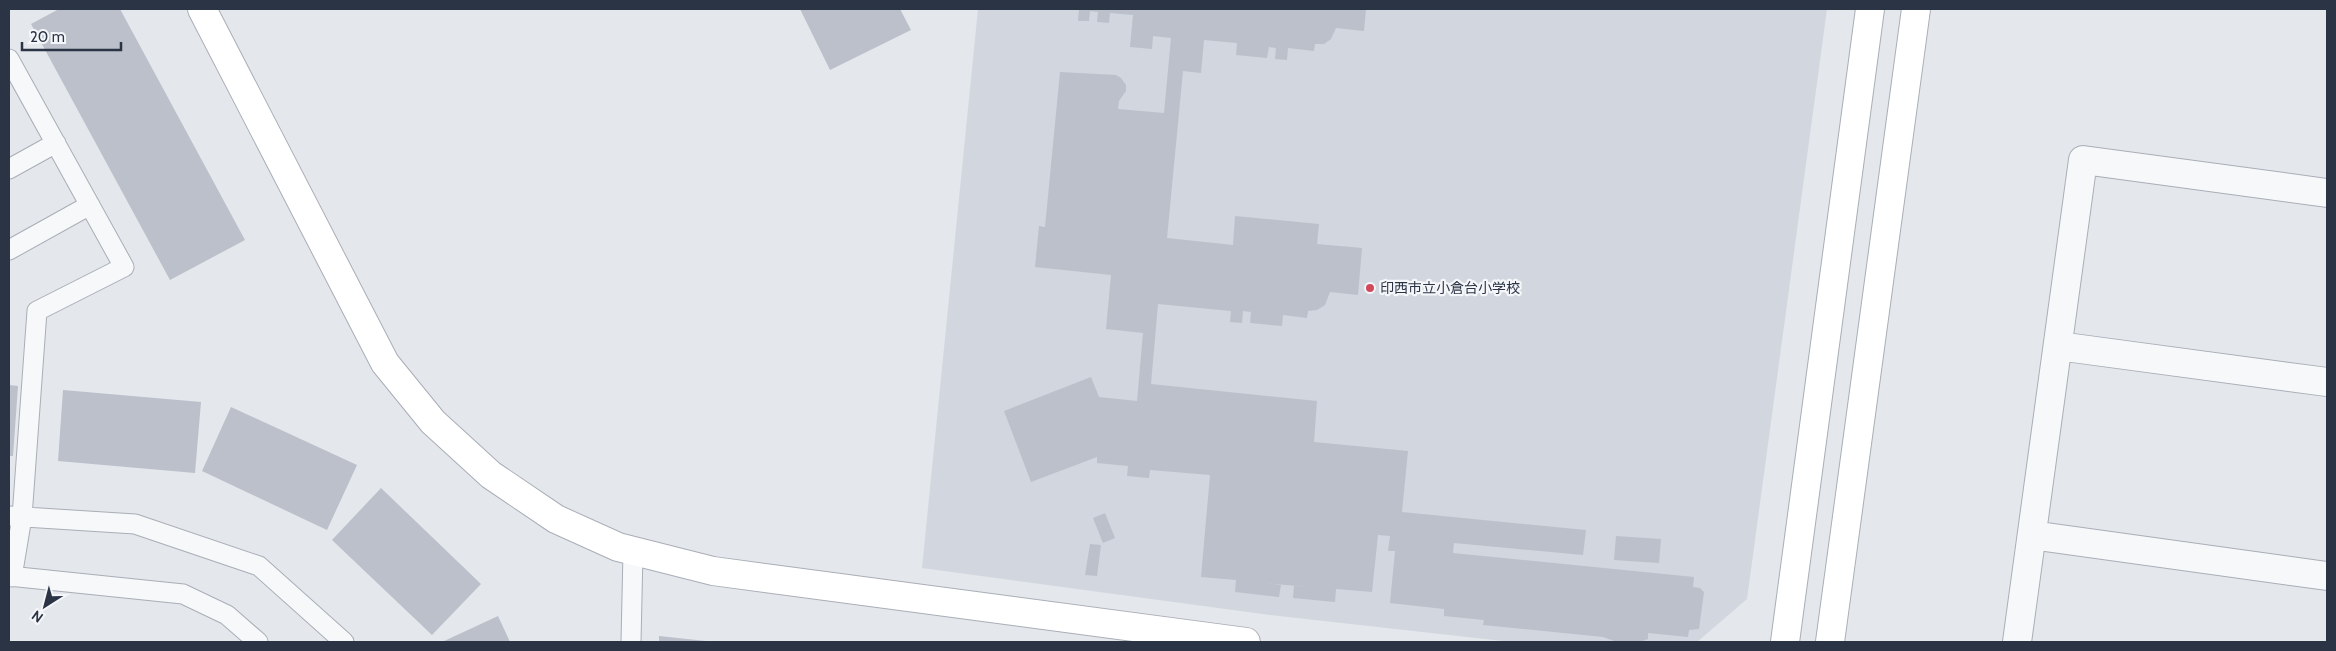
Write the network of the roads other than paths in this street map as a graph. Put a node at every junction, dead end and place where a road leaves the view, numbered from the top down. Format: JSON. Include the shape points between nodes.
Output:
{"nodes":[{"id":1,"x":202,"y":9,"type":"edge"},
{"id":2,"x":1870,"y":9,"type":"edge"},
{"id":3,"x":1916,"y":9,"type":"edge"},
{"id":4,"x":9,"y":59,"type":"edge"},
{"id":5,"x":56,"y":143,"type":"junction"},
{"id":6,"x":9,"y":168,"type":"edge"},
{"id":7,"x":2327,"y":193,"type":"edge"},
{"id":8,"x":90,"y":205,"type":"junction"},
{"id":9,"x":9,"y":250,"type":"edge"},
{"id":10,"x":2058,"y":346,"type":"junction"},
{"id":11,"x":2327,"y":382,"type":"edge"},
{"id":12,"x":16,"y":516,"type":"edge"},
{"id":13,"x":2032,"y":535,"type":"junction"},
{"id":14,"x":633,"y":552,"type":"junction"},
{"id":15,"x":10,"y":576,"type":"edge"},
{"id":16,"x":2327,"y":576,"type":"edge"},
{"id":17,"x":258,"y":642,"type":"edge"},
{"id":18,"x":344,"y":642,"type":"edge"},
{"id":19,"x":631,"y":642,"type":"edge"},
{"id":20,"x":1246,"y":642,"type":"edge"},
{"id":21,"x":1785,"y":642,"type":"edge"},
{"id":22,"x":1830,"y":642,"type":"edge"},
{"id":23,"x":2017,"y":642,"type":"edge"}],
"edges":[{"from":1,"to":14,"type":"street","via":[[385,363],[433,422],[491,475],[556,518]]},
{"from":2,"to":21,"type":"street"},
{"from":3,"to":22,"type":"street"},
{"from":4,"to":5,"type":"lane"},
{"from":5,"to":6,"type":"lane"},
{"from":5,"to":8,"type":"lane"},
{"from":7,"to":10,"type":"street","via":[[2083,160]]},
{"from":8,"to":9,"type":"lane"},
{"from":8,"to":12,"type":"lane","via":[[124,267],[37,311]]},
{"from":10,"to":11,"type":"street"},
{"from":10,"to":13,"type":"street"},
{"from":12,"to":15,"type":"lane"},
{"from":12,"to":18,"type":"lane","via":[[135,524],[259,566]]},
{"from":13,"to":16,"type":"street"},
{"from":13,"to":23,"type":"street"},
{"from":14,"to":19,"type":"lane"},
{"from":14,"to":20,"type":"street","via":[[713,571]]},
{"from":15,"to":17,"type":"lane","via":[[183,594],[227,615]]}]}
